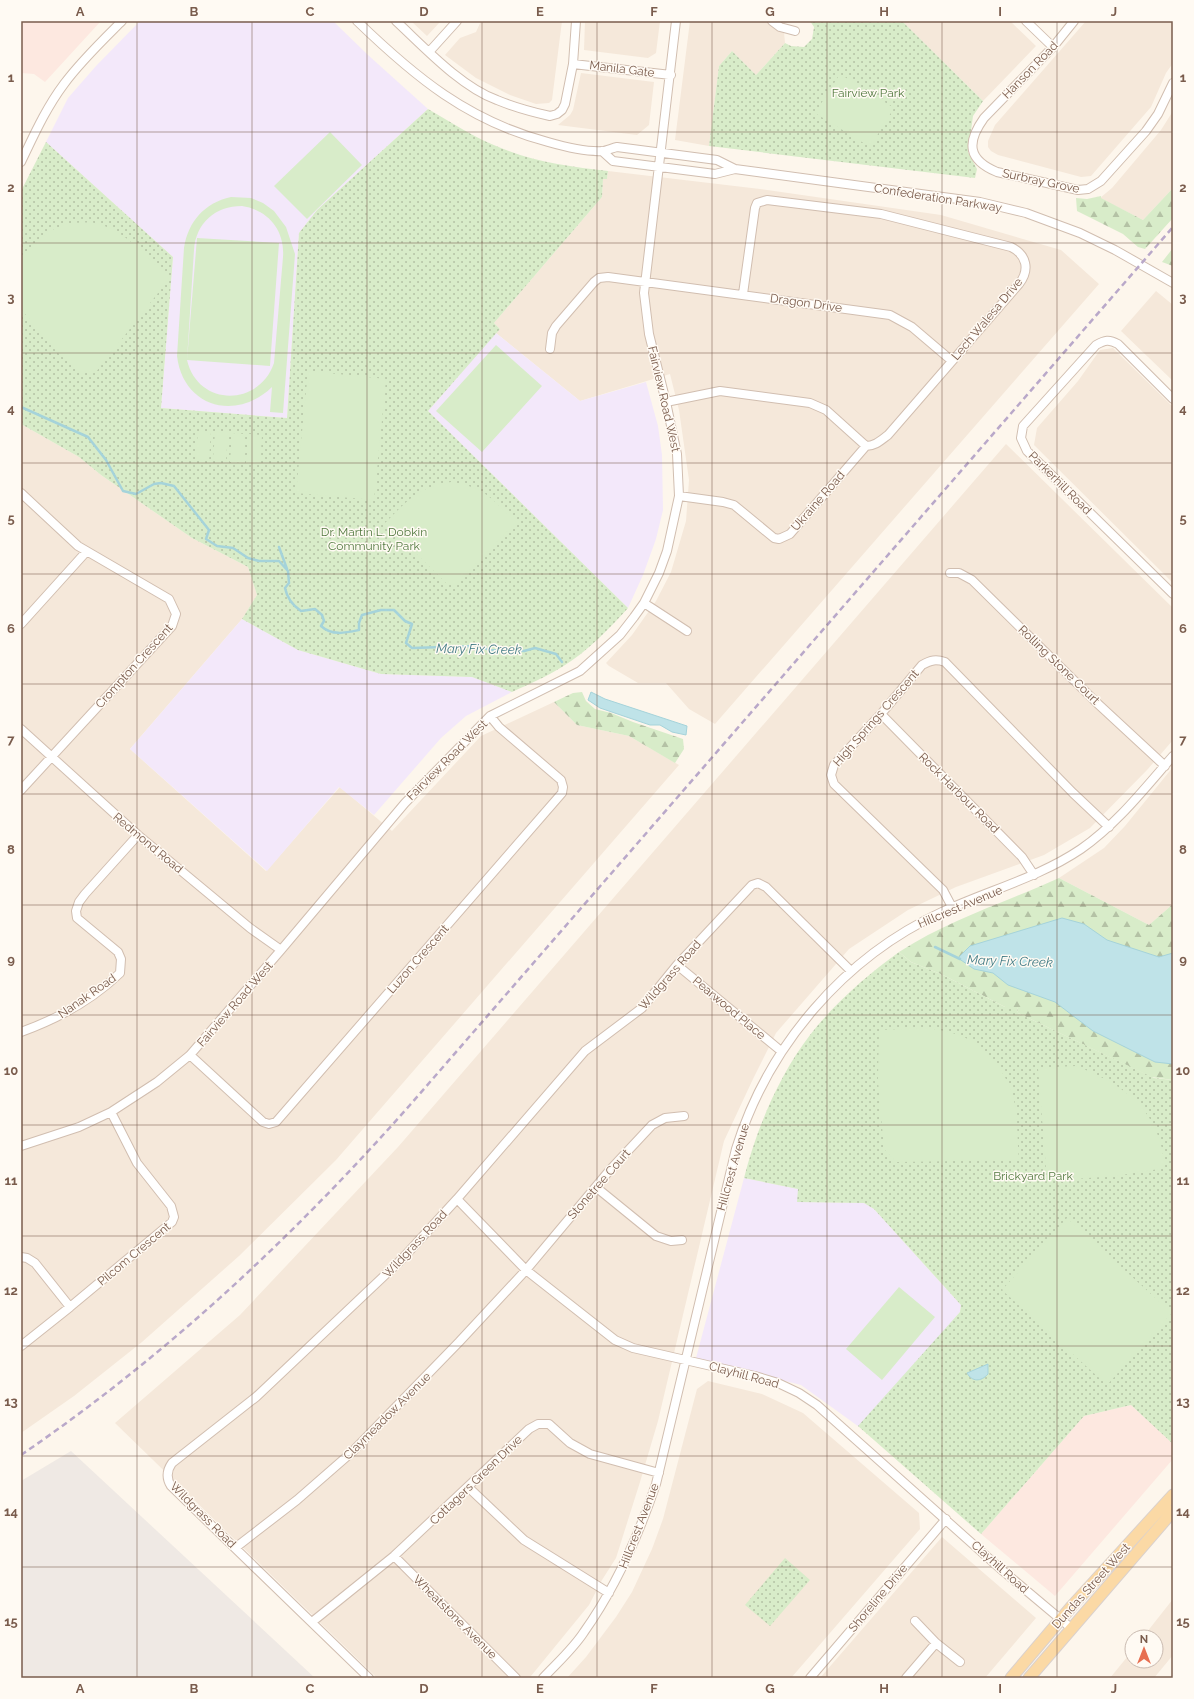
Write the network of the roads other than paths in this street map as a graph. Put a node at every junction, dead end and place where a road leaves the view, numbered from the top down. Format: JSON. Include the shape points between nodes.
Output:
{"nodes":[{"id":1,"x":122,"y":21,"type":"edge"},
{"id":2,"x":357,"y":21,"type":"edge"},
{"id":3,"x":396,"y":21,"type":"edge"},
{"id":4,"x":457,"y":21,"type":"edge"},
{"id":5,"x":576,"y":21,"type":"edge"},
{"id":6,"x":676,"y":21,"type":"edge"},
{"id":7,"x":772,"y":21,"type":"edge"},
{"id":8,"x":1026,"y":21,"type":"edge"},
{"id":9,"x":1074,"y":21,"type":"edge"},
{"id":10,"x":795,"y":31,"type":"dead end"},
{"id":11,"x":1053,"y":47,"type":"junction"},
{"id":12,"x":429,"y":52,"type":"junction"},
{"id":13,"x":573,"y":64,"type":"junction"},
{"id":14,"x":671,"y":75,"type":"junction"},
{"id":15,"x":1173,"y":83,"type":"edge"},
{"id":16,"x":984,"y":118,"type":"joint"},
{"id":17,"x":602,"y":151,"type":"junction"},
{"id":18,"x":661,"y":153,"type":"junction"},
{"id":19,"x":21,"y":162,"type":"edge"},
{"id":20,"x":659,"y":167,"type":"junction"},
{"id":21,"x":735,"y":169,"type":"junction"},
{"id":22,"x":645,"y":280,"type":"junction"},
{"id":23,"x":1173,"y":283,"type":"edge"},
{"id":24,"x":743,"y":294,"type":"junction"},
{"id":25,"x":550,"y":349,"type":"dead end"},
{"id":26,"x":952,"y":361,"type":"junction"},
{"id":27,"x":1173,"y":399,"type":"edge"},
{"id":28,"x":666,"y":402,"type":"junction"},
{"id":29,"x":866,"y":446,"type":"junction"},
{"id":30,"x":21,"y":493,"type":"edge"},
{"id":31,"x":679,"y":496,"type":"junction"},
{"id":32,"x":86,"y":552,"type":"junction"},
{"id":33,"x":950,"y":573,"type":"dead end"},
{"id":34,"x":1173,"y":594,"type":"edge"},
{"id":35,"x":644,"y":603,"type":"junction"},
{"id":36,"x":21,"y":624,"type":"edge"},
{"id":37,"x":686,"y":631,"type":"dead end"},
{"id":38,"x":881,"y":714,"type":"junction"},
{"id":39,"x":490,"y":716,"type":"junction"},
{"id":40,"x":21,"y":729,"type":"edge"},
{"id":41,"x":1173,"y":756,"type":"edge"},
{"id":42,"x":51,"y":757,"type":"junction"},
{"id":43,"x":1165,"y":766,"type":"junction"},
{"id":44,"x":21,"y":790,"type":"edge"},
{"id":45,"x":1108,"y":827,"type":"junction"},
{"id":46,"x":138,"y":835,"type":"junction"},
{"id":47,"x":1034,"y":875,"type":"junction"},
{"id":48,"x":952,"y":907,"type":"junction"},
{"id":49,"x":281,"y":950,"type":"junction"},
{"id":50,"x":677,"y":965,"type":"junction"},
{"id":51,"x":851,"y":971,"type":"junction"},
{"id":52,"x":21,"y":1032,"type":"edge"},
{"id":53,"x":781,"y":1051,"type":"junction"},
{"id":54,"x":190,"y":1055,"type":"junction"},
{"id":55,"x":111,"y":1112,"type":"junction"},
{"id":56,"x":684,"y":1116,"type":"dead end"},
{"id":57,"x":21,"y":1146,"type":"edge"},
{"id":58,"x":597,"y":1188,"type":"junction"},
{"id":59,"x":457,"y":1200,"type":"junction"},
{"id":60,"x":682,"y":1240,"type":"dead end"},
{"id":61,"x":21,"y":1257,"type":"edge"},
{"id":62,"x":526,"y":1270,"type":"junction"},
{"id":63,"x":70,"y":1307,"type":"junction"},
{"id":64,"x":21,"y":1346,"type":"edge"},
{"id":65,"x":684,"y":1361,"type":"junction"},
{"id":66,"x":659,"y":1473,"type":"junction"},
{"id":67,"x":468,"y":1487,"type":"junction"},
{"id":68,"x":1173,"y":1495,"type":"edge"},
{"id":69,"x":1173,"y":1511,"type":"edge"},
{"id":70,"x":946,"y":1519,"type":"junction"},
{"id":71,"x":235,"y":1548,"type":"junction"},
{"id":72,"x":394,"y":1556,"type":"junction"},
{"id":73,"x":609,"y":1593,"type":"junction"},
{"id":74,"x":1060,"y":1620,"type":"junction"},
{"id":75,"x":914,"y":1621,"type":"dead end"},
{"id":76,"x":312,"y":1622,"type":"junction"},
{"id":77,"x":1071,"y":1628,"type":"junction"},
{"id":78,"x":936,"y":1643,"type":"junction"},
{"id":79,"x":960,"y":1662,"type":"dead end"},
{"id":80,"x":369,"y":1678,"type":"edge"},
{"id":81,"x":516,"y":1678,"type":"edge"},
{"id":82,"x":543,"y":1678,"type":"edge"},
{"id":83,"x":810,"y":1678,"type":"edge"},
{"id":84,"x":906,"y":1678,"type":"edge"},
{"id":85,"x":1011,"y":1678,"type":"edge"},
{"id":86,"x":1029,"y":1678,"type":"edge"}],
"edges":[{"from":1,"to":19,"type":"street","via":[[64,84]]},
{"from":2,"to":17,"type":"street","name":"Confederation Parkway","via":[[421,79],[452,101],[525,136],[562,146]]},
{"from":3,"to":12,"type":"street"},
{"from":4,"to":12,"type":"street"},
{"from":5,"to":13,"type":"street"},
{"from":6,"to":14,"type":"street","name":"Fairview Road West"},
{"from":7,"to":10,"type":"street","via":[[780,27]]},
{"from":8,"to":11,"type":"street"},
{"from":9,"to":11,"type":"street","name":"Hanson Road"},
{"from":11,"to":16,"type":"street","name":"Hanson Road"},
{"from":12,"to":13,"type":"street","via":[[477,90],[496,100],[550,116],[562,110],[565,104]]},
{"from":13,"to":14,"type":"street","name":"Manila Gate"},
{"from":14,"to":18,"type":"street","name":"Fairview Road West"},
{"from":15,"to":16,"type":"street","name":"Surbray Grove","via":[[1158,114],[1146,131],[1102,181],[1088,190],[997,172],[980,163],[972,146],[976,129]]},
{"from":17,"to":18,"type":"street","name":"Confederation Parkway","via":[[616,147]]},
{"from":17,"to":20,"type":"street","name":"Confederation Parkway","via":[[613,160]]},
{"from":18,"to":20,"type":"street","name":"Fairview Road West"},
{"from":18,"to":21,"type":"street","name":"Confederation Parkway","via":[[717,160]]},
{"from":20,"to":21,"type":"street","name":"Confederation Parkway","via":[[715,174]]},
{"from":20,"to":22,"type":"street","name":"Fairview Road West"},
{"from":21,"to":23,"type":"street","name":"Confederation Parkway","via":[[980,202],[1026,213],[1080,233]]},
{"from":22,"to":24,"type":"street","name":"Dragon Drive"},
{"from":22,"to":25,"type":"street","name":"Dragon Drive","via":[[599,278],[556,326],[552,333]]},
{"from":22,"to":28,"type":"street","name":"Fairview Road West","via":[[644,294],[649,334]]},
{"from":24,"to":26,"type":"street","name":"Dragon Drive","via":[[890,315],[903,320]]},
{"from":24,"to":26,"type":"street","name":"Lech Walesa Drive","via":[[755,208],[757,203],[767,200],[880,214],[1018,250],[1026,262],[1023,278]]},
{"from":26,"to":29,"type":"street","name":"Lech Walesa Drive","via":[[888,435],[878,443]]},
{"from":27,"to":34,"type":"street","name":"Parkerhill Road","via":[[1118,344],[1111,340],[1104,341],[1096,344],[1023,426],[1021,438],[1027,451]]},
{"from":28,"to":29,"type":"street","via":[[720,391],[810,403],[826,410]]},
{"from":28,"to":31,"type":"street","name":"Fairview Road West","via":[[677,454]]},
{"from":29,"to":31,"type":"street","name":"Ukraine Road","via":[[790,534],[780,539],[774,538],[734,504]]},
{"from":30,"to":32,"type":"street","name":"Crompton Crescent"},
{"from":31,"to":35,"type":"street","name":"Fairview Road West","via":[[667,551]]},
{"from":32,"to":36,"type":"street"},
{"from":32,"to":42,"type":"street","name":"Crompton Crescent","via":[[169,599],[176,614],[172,626]]},
{"from":33,"to":43,"type":"street","name":"Rolling Stone Court","via":[[959,573],[972,580]]},
{"from":35,"to":37,"type":"street"},
{"from":35,"to":39,"type":"street","name":"Fairview Road West","via":[[620,635],[580,671]]},
{"from":38,"to":45,"type":"street","name":"High Springs Crescent","via":[[922,665],[934,660],[945,662]]},
{"from":38,"to":47,"type":"street","name":"Rock Harbour Road","via":[[1022,858]]},
{"from":38,"to":48,"type":"street","name":"High Springs Crescent","via":[[834,765],[831,771],[833,781],[940,886]]},
{"from":39,"to":49,"type":"street","name":"Fairview Road West","via":[[405,802]]},
{"from":39,"to":54,"type":"street","name":"Luzon Crescent","via":[[499,727],[561,780],[562,793],[276,1122],[263,1122]]},
{"from":40,"to":42,"type":"street","name":"Redmond Road"},
{"from":41,"to":43,"type":"street","name":"Hillcrest Avenue"},
{"from":42,"to":44,"type":"street","name":"Crompton Crescent"},
{"from":42,"to":46,"type":"street","name":"Redmond Road"},
{"from":43,"to":45,"type":"street","name":"Hillcrest Avenue"},
{"from":45,"to":47,"type":"street","name":"Hillcrest Avenue","via":[[1081,849]]},
{"from":46,"to":49,"type":"street","name":"Redmond Road","via":[[250,928]]},
{"from":46,"to":52,"type":"street","name":"Nanak Road","via":[[85,894],[76,911],[77,918],[83,924],[118,952],[122,959],[120,973],[81,1003],[47,1023]]},
{"from":47,"to":48,"type":"street","name":"Hillcrest Avenue"},
{"from":48,"to":51,"type":"street","name":"Hillcrest Avenue","via":[[891,941]]},
{"from":49,"to":54,"type":"street","name":"Fairview Road West"},
{"from":50,"to":51,"type":"street","name":"Wildgrass Road","via":[[748,887],[758,884],[766,887]]},
{"from":50,"to":53,"type":"street","name":"Pearwood Place"},
{"from":50,"to":59,"type":"street","name":"Wildgrass Road","via":[[642,1008],[585,1051]]},
{"from":51,"to":53,"type":"street","name":"Hillcrest Avenue","via":[[813,1010]]},
{"from":53,"to":65,"type":"street","name":"Hillcrest Avenue","via":[[755,1097],[736,1149]]},
{"from":54,"to":55,"type":"street","name":"Fairview Road West","via":[[157,1082]]},
{"from":55,"to":57,"type":"street","name":"Fairview Road West","via":[[79,1127]]},
{"from":55,"to":63,"type":"street","name":"Pilcom Crescent","via":[[137,1163],[168,1200],[174,1217],[170,1224]]},
{"from":56,"to":58,"type":"street","name":"Stonetree Court","via":[[665,1118],[652,1125],[609,1171]]},
{"from":58,"to":60,"type":"street","via":[[656,1236]]},
{"from":58,"to":62,"type":"street","name":"Stonetree Court"},
{"from":59,"to":62,"type":"street","name":"Clayhill Road"},
{"from":59,"to":71,"type":"street","name":"Wildgrass Road","via":[[402,1259],[256,1398],[170,1466],[167,1477],[171,1486]]},
{"from":61,"to":63,"type":"street","via":[[34,1263]]},
{"from":62,"to":65,"type":"street","name":"Clayhill Road","via":[[615,1340],[633,1348]]},
{"from":62,"to":71,"type":"street","name":"Claymeadow Avenue","via":[[352,1452],[297,1500]]},
{"from":63,"to":64,"type":"street"},
{"from":65,"to":66,"type":"street","name":"Hillcrest Avenue"},
{"from":65,"to":70,"type":"street","name":"Clayhill Road","via":[[778,1382],[799,1393],[828,1414]]},
{"from":66,"to":67,"type":"street","name":"Cottagers Green Drive","via":[[590,1454],[570,1443],[549,1424],[538,1424]]},
{"from":66,"to":73,"type":"street","name":"Hillcrest Avenue","via":[[636,1540]]},
{"from":67,"to":72,"type":"street","name":"Cottagers Green Drive"},
{"from":67,"to":73,"type":"street","via":[[524,1540]]},
{"from":68,"to":74,"type":"main road","name":"Dundas Street West"},
{"from":69,"to":77,"type":"main road","name":"Dundas Street West"},
{"from":70,"to":74,"type":"street","name":"Clayhill Road"},
{"from":70,"to":83,"type":"street","name":"Shoreline Drive"},
{"from":71,"to":76,"type":"street","name":"Wildgrass Road"},
{"from":72,"to":76,"type":"street","name":"Cottagers Green Drive"},
{"from":72,"to":81,"type":"street","name":"Wheatstone Avenue"},
{"from":73,"to":82,"type":"street","name":"Hillcrest Avenue","via":[[583,1634]]},
{"from":74,"to":77,"type":"street","name":"Clayhill Road"},
{"from":74,"to":85,"type":"main road","name":"Dundas Street West"},
{"from":75,"to":78,"type":"street"},
{"from":76,"to":80,"type":"street","name":"Wildgrass Road"},
{"from":77,"to":86,"type":"main road","name":"Dundas Street West"},
{"from":78,"to":79,"type":"street"},
{"from":78,"to":84,"type":"street"}]}
